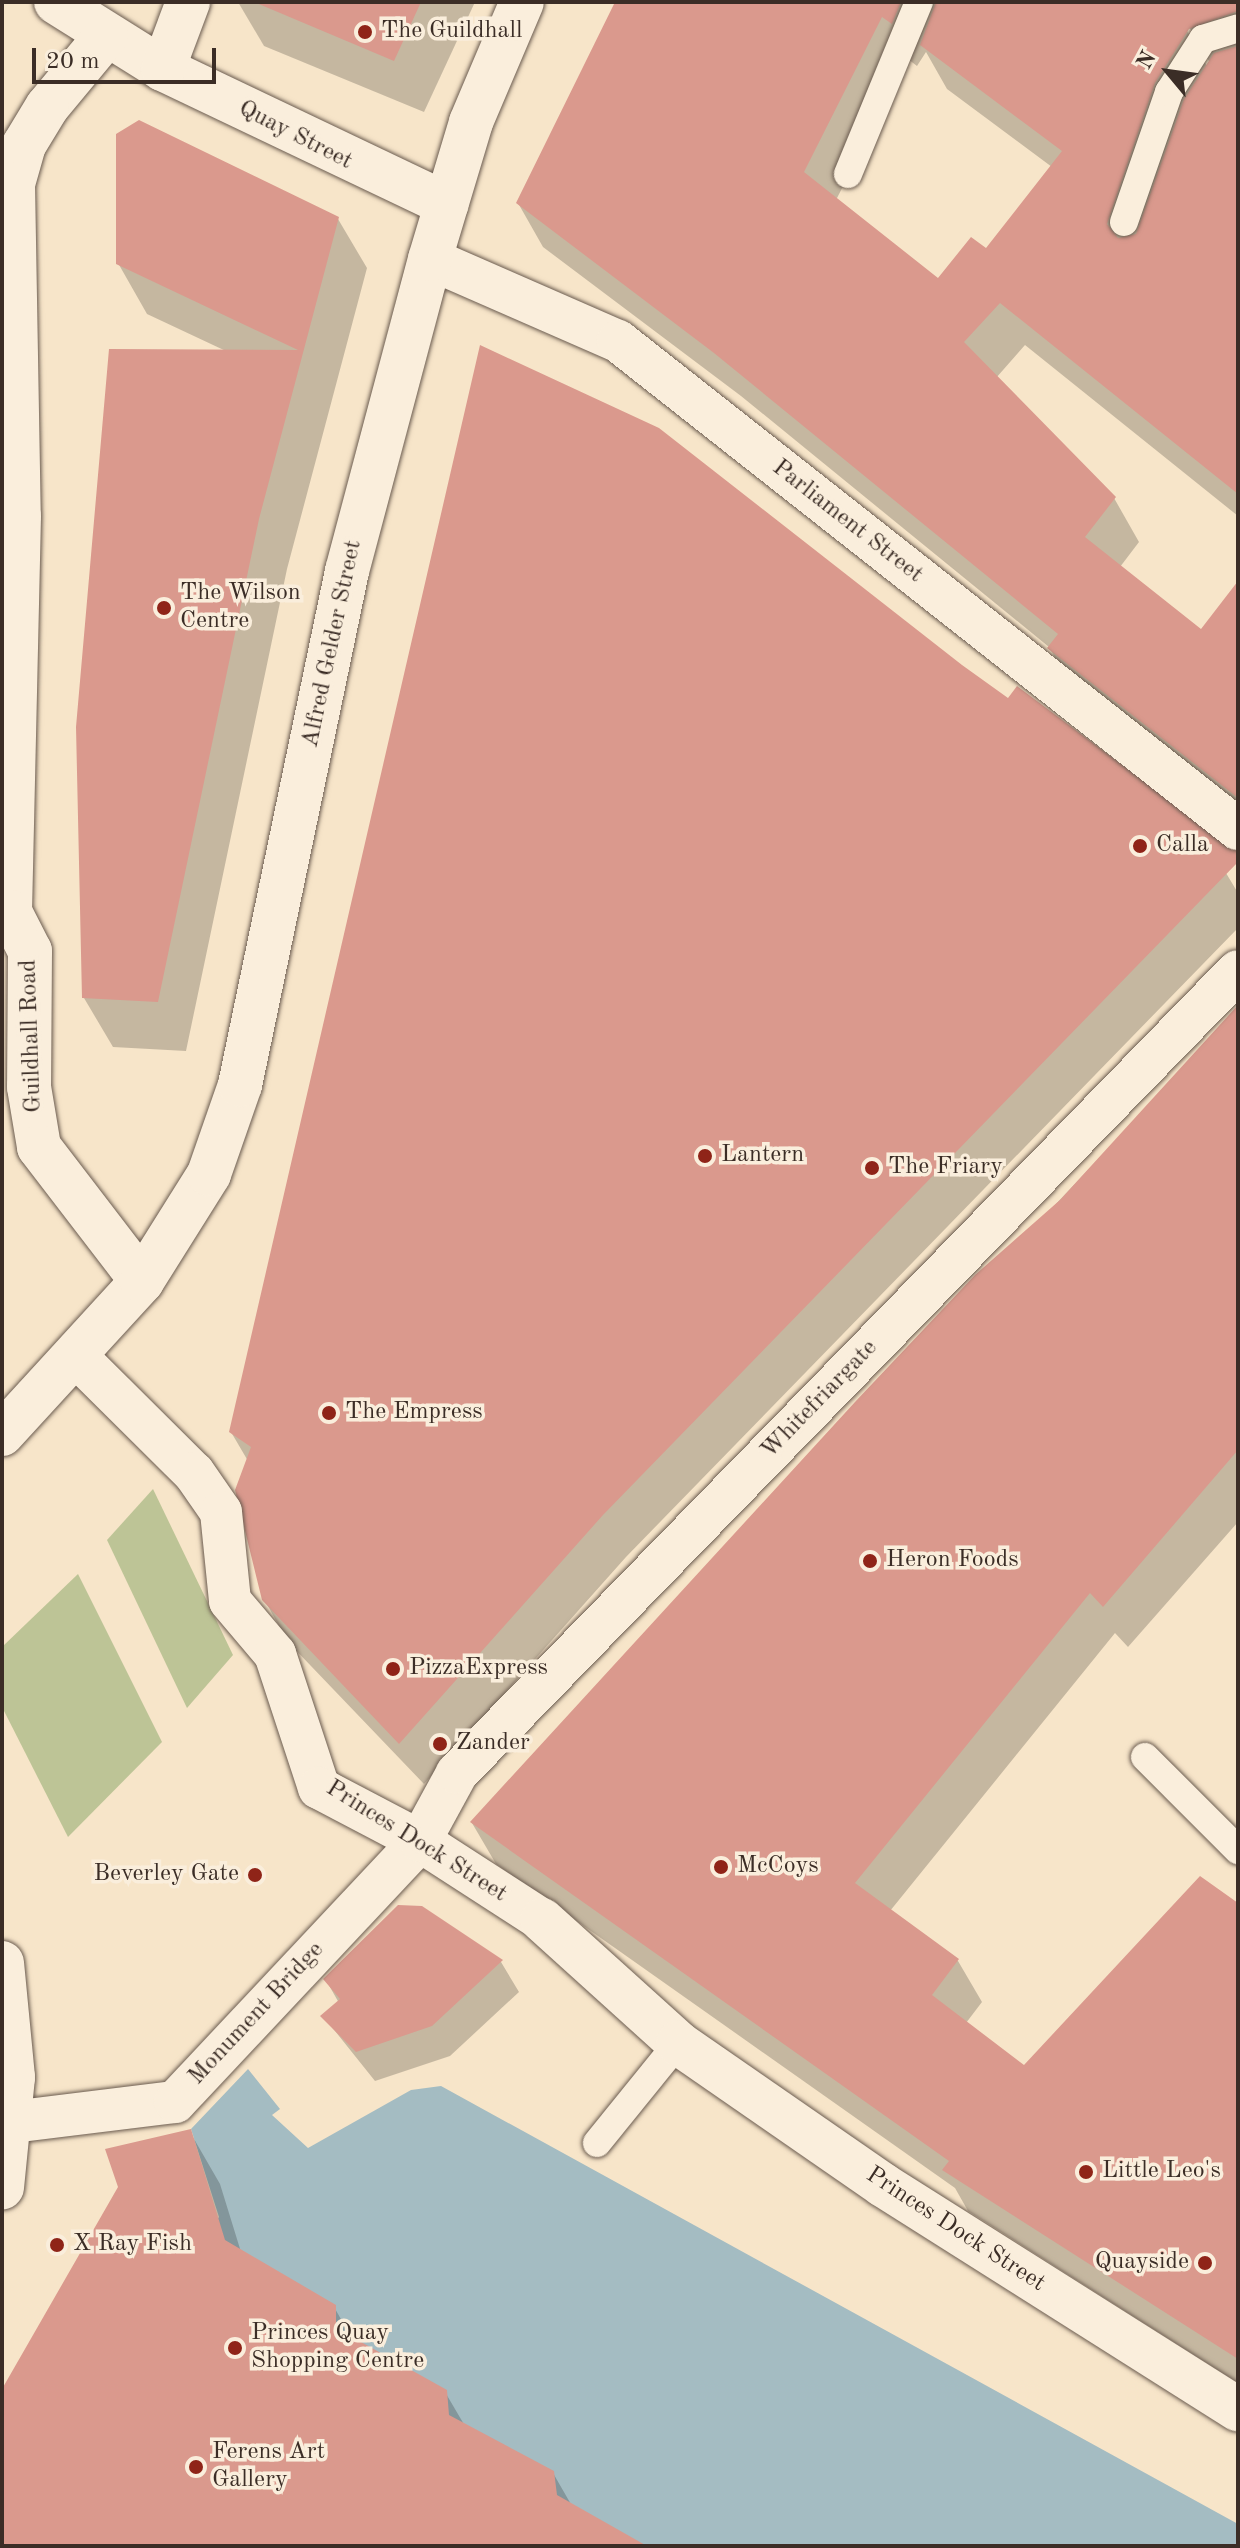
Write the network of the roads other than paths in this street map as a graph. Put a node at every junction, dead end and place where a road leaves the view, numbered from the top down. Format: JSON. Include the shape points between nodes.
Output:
{"nodes":[{"id":1,"x":56,"y":2,"type":"edge"},
{"id":2,"x":188,"y":2,"type":"edge"},
{"id":3,"x":522,"y":2,"type":"edge"},
{"id":4,"x":919,"y":2,"type":"edge"},
{"id":5,"x":1238,"y":28,"type":"edge"},
{"id":6,"x":106,"y":36,"type":"junction"},
{"id":7,"x":163,"y":69,"type":"junction"},
{"id":8,"x":848,"y":174,"type":"dead end"},
{"id":9,"x":446,"y":204,"type":"junction"},
{"id":10,"x":1124,"y":222,"type":"dead end"},
{"id":11,"x":430,"y":259,"type":"junction"},
{"id":12,"x":1238,"y":829,"type":"edge"},
{"id":13,"x":1238,"y":971,"type":"edge"},
{"id":14,"x":142,"y":1281,"type":"junction"},
{"id":15,"x":78,"y":1358,"type":"junction"},
{"id":16,"x":2,"y":1434,"type":"edge"},
{"id":17,"x":1145,"y":1757,"type":"dead end"},
{"id":18,"x":420,"y":1841,"type":"junction"},
{"id":19,"x":1238,"y":1850,"type":"edge"},
{"id":20,"x":542,"y":1920,"type":"joint"},
{"id":21,"x":2,"y":1963,"type":"edge"},
{"id":22,"x":678,"y":2043,"type":"junction"},
{"id":23,"x":11,"y":2122,"type":"junction"},
{"id":24,"x":597,"y":2143,"type":"dead end"},
{"id":25,"x":2,"y":2187,"type":"edge"},
{"id":26,"x":1236,"y":2404,"type":"edge"}],
"edges":[{"from":1,"to":6,"type":"street"},
{"from":2,"to":7,"type":"street"},
{"from":3,"to":9,"type":"street","name":"Alfred Gelder Street"},
{"from":4,"to":8,"type":"lane"},
{"from":5,"to":10,"type":"lane","via":[[1203,39],[1169,92]]},
{"from":6,"to":7,"type":"street","name":"Quay Street"},
{"from":6,"to":14,"type":"street","name":"Guildhall Road","via":[[47,107],[24,145],[13,184],[19,516],[10,912],[30,951],[29,1087],[39,1147]]},
{"from":7,"to":9,"type":"street","name":"Quay Street"},
{"from":9,"to":11,"type":"street","name":"Alfred Gelder Street"},
{"from":11,"to":12,"type":"street","name":"Parliament Street","via":[[618,341]]},
{"from":11,"to":14,"type":"street","name":"Alfred Gelder Street","via":[[347,571],[240,1085],[209,1174]]},
{"from":13,"to":18,"type":"street","name":"Whitefriargate","via":[[457,1773]]},
{"from":14,"to":15,"type":"street","name":"Alfred Gelder Street"},
{"from":15,"to":16,"type":"street","name":"Alfred Gelder Street"},
{"from":15,"to":18,"type":"street","name":"Princes Dock Street","via":[[194,1473],[221,1512],[230,1601],[275,1654],[319,1788]]},
{"from":17,"to":19,"type":"lane"},
{"from":18,"to":20,"type":"street","name":"Princes Dock Street"},
{"from":18,"to":23,"type":"street","name":"Monument Bridge","via":[[175,2102]]},
{"from":20,"to":22,"type":"street","name":"Princes Dock Street"},
{"from":21,"to":23,"type":"street"},
{"from":22,"to":24,"type":"lane"},
{"from":22,"to":26,"type":"street","name":"Princes Dock Street","via":[[883,2185]]},
{"from":23,"to":25,"type":"street"}]}
